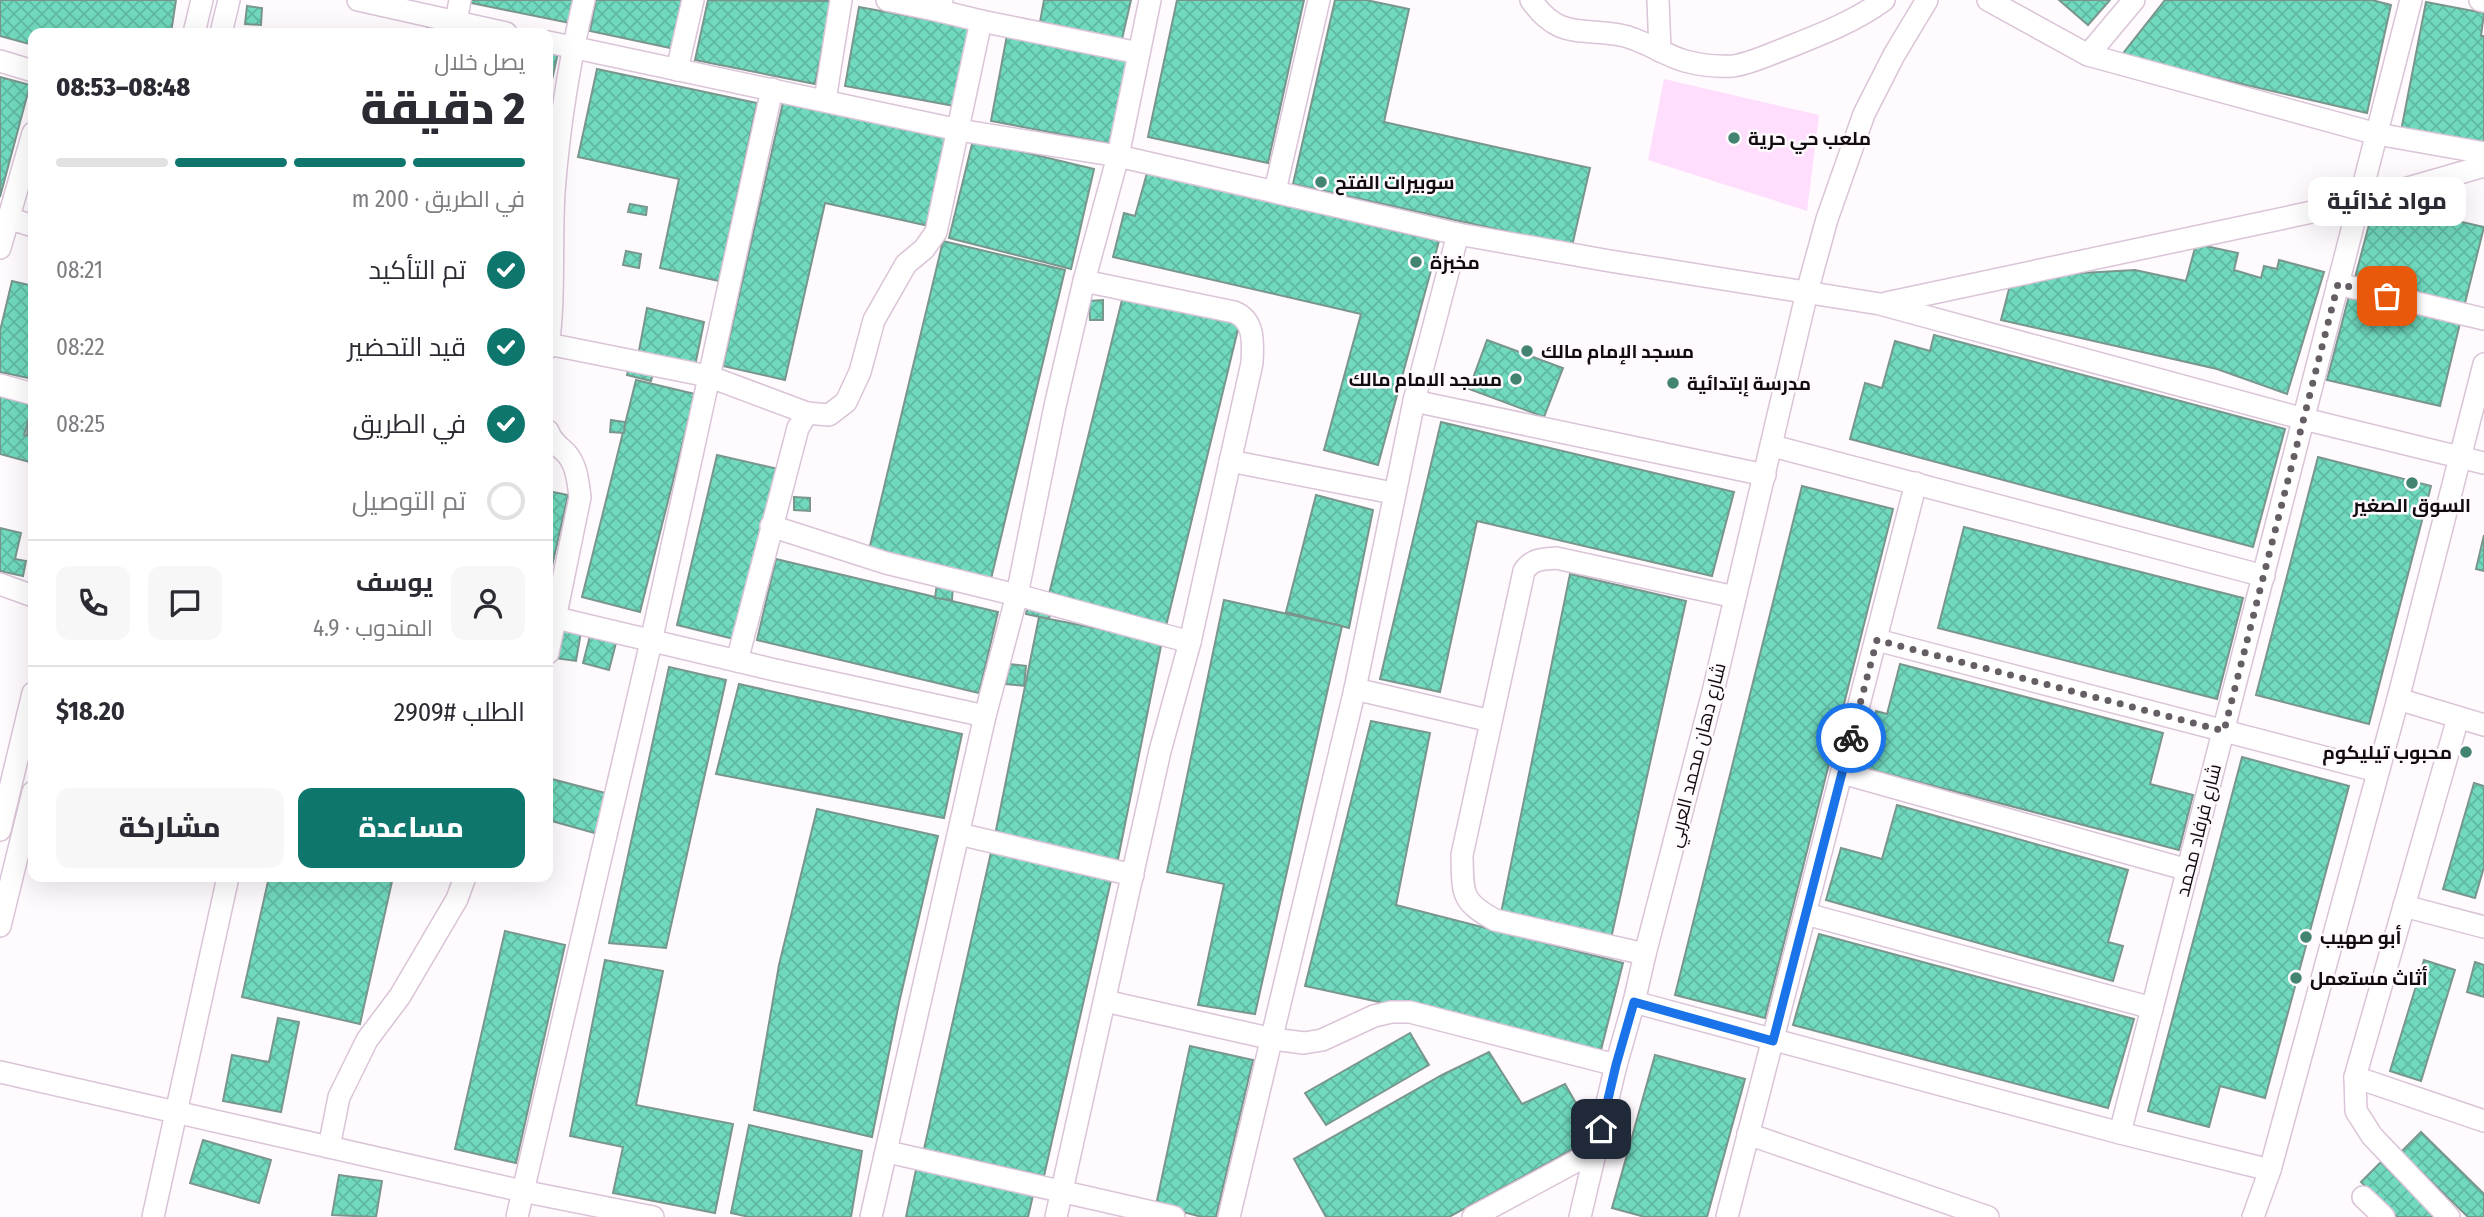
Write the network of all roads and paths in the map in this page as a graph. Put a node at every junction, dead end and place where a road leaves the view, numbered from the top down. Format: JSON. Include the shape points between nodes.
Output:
{"nodes":[{"id":1,"x":202,"y":0,"type":"edge"},
{"id":2,"x":229,"y":0,"type":"edge"},
{"id":3,"x":358,"y":0,"type":"edge"},
{"id":4,"x":460,"y":0,"type":"edge"},
{"id":5,"x":583,"y":0,"type":"edge"},
{"id":6,"x":693,"y":0,"type":"edge"},
{"id":7,"x":841,"y":0,"type":"edge"},
{"id":8,"x":887,"y":0,"type":"edge"},
{"id":9,"x":1150,"y":0,"type":"edge"},
{"id":10,"x":1319,"y":0,"type":"edge"},
{"id":11,"x":1531,"y":0,"type":"edge"},
{"id":12,"x":1658,"y":0,"type":"edge"},
{"id":13,"x":1885,"y":0,"type":"edge"},
{"id":14,"x":1988,"y":0,"type":"edge"},
{"id":15,"x":2134,"y":0,"type":"edge"},
{"id":16,"x":2411,"y":0,"type":"edge"},
{"id":17,"x":1923,"y":2,"type":"edge"},
{"id":18,"x":941,"y":6,"type":"edge"},
{"id":19,"x":981,"y":21,"type":"junction"},
{"id":20,"x":456,"y":22,"type":"junction"},
{"id":21,"x":421,"y":24,"type":"edge"},
{"id":22,"x":195,"y":28,"type":"edge"},
{"id":23,"x":222,"y":28,"type":"edge"},
{"id":24,"x":483,"y":28,"type":"edge"},
{"id":25,"x":553,"y":42,"type":"edge"},
{"id":26,"x":573,"y":47,"type":"junction"},
{"id":27,"x":1660,"y":51,"type":"junction"},
{"id":28,"x":1139,"y":53,"type":"junction"},
{"id":29,"x":2088,"y":55,"type":"junction"},
{"id":30,"x":0,"y":61,"type":"edge"},
{"id":31,"x":28,"y":69,"type":"edge"},
{"id":32,"x":677,"y":70,"type":"junction"},
{"id":33,"x":772,"y":89,"type":"junction"},
{"id":34,"x":825,"y":100,"type":"junction"},
{"id":35,"x":959,"y":130,"type":"junction"},
{"id":36,"x":2376,"y":134,"type":"junction"},
{"id":37,"x":28,"y":150,"type":"edge"},
{"id":38,"x":2484,"y":153,"type":"edge"},
{"id":39,"x":1118,"y":156,"type":"junction"},
{"id":40,"x":2484,"y":166,"type":"edge"},
{"id":41,"x":1275,"y":191,"type":"junction"},
{"id":42,"x":2359,"y":202,"type":"junction"},
{"id":43,"x":8,"y":218,"type":"junction"},
{"id":44,"x":28,"y":224,"type":"edge"},
{"id":45,"x":1458,"y":234,"type":"junction"},
{"id":46,"x":553,"y":235,"type":"edge"},
{"id":47,"x":0,"y":248,"type":"edge"},
{"id":48,"x":1084,"y":281,"type":"junction"},
{"id":49,"x":2338,"y":284,"type":"junction"},
{"id":50,"x":1807,"y":292,"type":"junction"},
{"id":51,"x":1880,"y":304,"type":"junction"},
{"id":52,"x":2484,"y":319,"type":"edge"},
{"id":53,"x":553,"y":347,"type":"edge"},
{"id":54,"x":2484,"y":364,"type":"edge"},
{"id":55,"x":708,"y":376,"type":"junction"},
{"id":56,"x":0,"y":385,"type":"edge"},
{"id":57,"x":28,"y":393,"type":"edge"},
{"id":58,"x":1414,"y":401,"type":"junction"},
{"id":59,"x":807,"y":412,"type":"junction"},
{"id":60,"x":2304,"y":419,"type":"junction"},
{"id":61,"x":553,"y":442,"type":"edge"},
{"id":62,"x":1773,"y":446,"type":"junction"},
{"id":63,"x":2460,"y":457,"type":"junction"},
{"id":64,"x":1230,"y":461,"type":"junction"},
{"id":65,"x":2484,"y":463,"type":"edge"},
{"id":66,"x":1765,"y":475,"type":"junction"},
{"id":67,"x":1916,"y":483,"type":"junction"},
{"id":68,"x":1393,"y":493,"type":"junction"},
{"id":69,"x":771,"y":526,"type":"junction"},
{"id":70,"x":2264,"y":576,"type":"junction"},
{"id":71,"x":0,"y":584,"type":"edge"},
{"id":72,"x":28,"y":594,"type":"edge"},
{"id":73,"x":1017,"y":595,"type":"junction"},
{"id":74,"x":1735,"y":597,"type":"junction"},
{"id":75,"x":553,"y":609,"type":"edge"},
{"id":76,"x":553,"y":618,"type":"edge"},
{"id":77,"x":1877,"y":640,"type":"junction"},
{"id":78,"x":651,"y":642,"type":"junction"},
{"id":79,"x":1191,"y":642,"type":"junction"},
{"id":80,"x":737,"y":661,"type":"junction"},
{"id":81,"x":1355,"y":689,"type":"junction"},
{"id":82,"x":2398,"y":699,"type":"junction"},
{"id":83,"x":28,"y":714,"type":"edge"},
{"id":84,"x":985,"y":716,"type":"junction"},
{"id":85,"x":2458,"y":718,"type":"junction"},
{"id":86,"x":1491,"y":721,"type":"junction"},
{"id":87,"x":2484,"y":725,"type":"edge"},
{"id":88,"x":2224,"y":731,"type":"junction"},
{"id":89,"x":2377,"y":771,"type":"junction"},
{"id":90,"x":1842,"y":773,"type":"junction"},
{"id":91,"x":28,"y":812,"type":"edge"},
{"id":92,"x":0,"y":830,"type":"edge"},
{"id":93,"x":959,"y":834,"type":"junction"},
{"id":94,"x":2188,"y":870,"type":"junction"},
{"id":95,"x":1133,"y":875,"type":"junction"},
{"id":96,"x":227,"y":882,"type":"edge"},
{"id":97,"x":463,"y":882,"type":"edge"},
{"id":98,"x":2404,"y":906,"type":"junction"},
{"id":99,"x":1806,"y":914,"type":"junction"},
{"id":100,"x":0,"y":926,"type":"edge"},
{"id":101,"x":2484,"y":927,"type":"edge"},
{"id":102,"x":1645,"y":954,"type":"junction"},
{"id":103,"x":1105,"y":1001,"type":"junction"},
{"id":104,"x":1634,"y":1002,"type":"junction"},
{"id":105,"x":2152,"y":1008,"type":"junction"},
{"id":106,"x":1273,"y":1039,"type":"junction"},
{"id":107,"x":1773,"y":1041,"type":"junction"},
{"id":108,"x":1616,"y":1065,"type":"junction"},
{"id":109,"x":0,"y":1072,"type":"edge"},
{"id":110,"x":2355,"y":1077,"type":"junction"},
{"id":111,"x":175,"y":1112,"type":"junction"},
{"id":112,"x":2484,"y":1121,"type":"edge"},
{"id":113,"x":2120,"y":1133,"type":"junction"},
{"id":114,"x":1748,"y":1134,"type":"junction"},
{"id":115,"x":329,"y":1147,"type":"junction"},
{"id":116,"x":1597,"y":1150,"type":"junction"},
{"id":117,"x":888,"y":1152,"type":"junction"},
{"id":118,"x":2270,"y":1170,"type":"junction"},
{"id":119,"x":1061,"y":1190,"type":"junction"},
{"id":120,"x":522,"y":1191,"type":"junction"},
{"id":121,"x":2363,"y":1197,"type":"dead end"},
{"id":122,"x":153,"y":1217,"type":"edge"},
{"id":123,"x":517,"y":1217,"type":"edge"},
{"id":124,"x":653,"y":1217,"type":"edge"},
{"id":125,"x":871,"y":1217,"type":"edge"},
{"id":126,"x":1056,"y":1217,"type":"edge"},
{"id":127,"x":1174,"y":1217,"type":"edge"},
{"id":128,"x":1229,"y":1217,"type":"edge"},
{"id":129,"x":1473,"y":1217,"type":"edge"},
{"id":130,"x":1580,"y":1217,"type":"edge"},
{"id":131,"x":1727,"y":1217,"type":"edge"},
{"id":132,"x":1989,"y":1217,"type":"edge"},
{"id":133,"x":2253,"y":1217,"type":"edge"},
{"id":134,"x":2384,"y":1217,"type":"edge"},
{"id":135,"x":2449,"y":1217,"type":"edge"}],
"edges":[{"from":1,"to":22,"type":"street"},
{"from":2,"to":23,"type":"street"},
{"from":3,"to":21,"type":"street"},
{"from":4,"to":20,"type":"street"},
{"from":5,"to":26,"type":"street"},
{"from":6,"to":32,"type":"street"},
{"from":7,"to":34,"type":"street"},
{"from":8,"to":18,"type":"street"},
{"from":9,"to":28,"type":"street"},
{"from":10,"to":41,"type":"street"},
{"from":11,"to":27,"type":"street","via":[[1559,28],[1623,36]]},
{"from":12,"to":27,"type":"street"},
{"from":13,"to":27,"type":"street","via":[[1863,15],[1735,66],[1685,61]]},
{"from":14,"to":29,"type":"street"},
{"from":15,"to":29,"type":"street"},
{"from":16,"to":36,"type":"street","name":"شارع فرفاد محمد"},
{"from":17,"to":50,"type":"street","name":"شارع دهان محمد العربي","via":[[1864,114],[1830,208]]},
{"from":18,"to":19,"type":"street"},
{"from":19,"to":28,"type":"street"},
{"from":19,"to":35,"type":"street"},
{"from":20,"to":21,"type":"street"},
{"from":20,"to":24,"type":"street"},
{"from":25,"to":26,"type":"street"},
{"from":26,"to":32,"type":"street"},
{"from":26,"to":46,"type":"street"},
{"from":28,"to":39,"type":"street"},
{"from":29,"to":36,"type":"street"},
{"from":30,"to":31,"type":"street"},
{"from":32,"to":33,"type":"street"},
{"from":33,"to":34,"type":"street"},
{"from":33,"to":55,"type":"street"},
{"from":34,"to":35,"type":"street"},
{"from":35,"to":39,"type":"street"},
{"from":35,"to":59,"type":"street","via":[[936,232],[906,264],[874,320],[860,372],[846,402],[829,415]]},
{"from":36,"to":38,"type":"street"},
{"from":36,"to":42,"type":"street","name":"شارع فرفاد محمد"},
{"from":37,"to":43,"type":"street"},
{"from":39,"to":41,"type":"street"},
{"from":39,"to":48,"type":"street"},
{"from":40,"to":42,"type":"street"},
{"from":41,"to":45,"type":"street"},
{"from":42,"to":49,"type":"street","name":"شارع فرفاد محمد"},
{"from":42,"to":51,"type":"street"},
{"from":43,"to":44,"type":"street"},
{"from":43,"to":47,"type":"street"},
{"from":45,"to":50,"type":"street"},
{"from":45,"to":58,"type":"street"},
{"from":48,"to":64,"type":"street","via":[[1217,307],[1246,320],[1254,341],[1252,363]]},
{"from":48,"to":73,"type":"street"},
{"from":49,"to":52,"type":"street"},
{"from":49,"to":60,"type":"street","name":"شارع فرفاد محمد"},
{"from":50,"to":51,"type":"street"},
{"from":50,"to":62,"type":"street","name":"شارع دهان محمد العربي"},
{"from":51,"to":60,"type":"street"},
{"from":53,"to":55,"type":"street"},
{"from":54,"to":63,"type":"street"},
{"from":55,"to":59,"type":"street"},
{"from":55,"to":78,"type":"street"},
{"from":56,"to":57,"type":"street"},
{"from":58,"to":66,"type":"street"},
{"from":58,"to":68,"type":"street"},
{"from":59,"to":69,"type":"street","via":[[798,428]]},
{"from":60,"to":63,"type":"street"},
{"from":60,"to":70,"type":"street","name":"شارع فرفاد محمد"},
{"from":61,"to":75,"type":"street","via":[[568,456],[580,497]]},
{"from":62,"to":66,"type":"street","name":"شارع دهان محمد العربي"},
{"from":62,"to":67,"type":"street"},
{"from":63,"to":65,"type":"street"},
{"from":63,"to":82,"type":"street"},
{"from":64,"to":68,"type":"street"},
{"from":64,"to":79,"type":"street"},
{"from":66,"to":74,"type":"street","name":"شارع دهان محمد العربي"},
{"from":67,"to":70,"type":"street"},
{"from":67,"to":77,"type":"street"},
{"from":68,"to":81,"type":"street"},
{"from":69,"to":73,"type":"street","via":[[886,564]]},
{"from":69,"to":80,"type":"street"},
{"from":70,"to":88,"type":"street","name":"شارع فرفاد محمد"},
{"from":71,"to":72,"type":"street"},
{"from":73,"to":79,"type":"street"},
{"from":73,"to":84,"type":"street"},
{"from":74,"to":86,"type":"street","via":[[1556,558],[1529,564]]},
{"from":74,"to":102,"type":"street","name":"شارع دهان محمد العربي"},
{"from":76,"to":78,"type":"street"},
{"from":77,"to":88,"type":"street"},
{"from":77,"to":90,"type":"street"},
{"from":78,"to":80,"type":"street"},
{"from":78,"to":120,"type":"street"},
{"from":79,"to":95,"type":"street","via":[[1160,751]]},
{"from":80,"to":84,"type":"street"},
{"from":81,"to":86,"type":"street"},
{"from":81,"to":106,"type":"street"},
{"from":82,"to":85,"type":"street"},
{"from":82,"to":89,"type":"street"},
{"from":83,"to":92,"type":"street"},
{"from":84,"to":93,"type":"street"},
{"from":85,"to":87,"type":"street"},
{"from":85,"to":98,"type":"street"},
{"from":86,"to":102,"type":"street","via":[[1462,855],[1462,890],[1474,908],[1495,920]]},
{"from":88,"to":89,"type":"street"},
{"from":88,"to":94,"type":"street","name":"شارع فرفاد محمد"},
{"from":89,"to":118,"type":"street"},
{"from":90,"to":94,"type":"street"},
{"from":90,"to":99,"type":"street"},
{"from":91,"to":100,"type":"street"},
{"from":93,"to":95,"type":"street"},
{"from":93,"to":117,"type":"street"},
{"from":94,"to":105,"type":"street","name":"شارع فرفاد محمد"},
{"from":95,"to":103,"type":"street"},
{"from":96,"to":111,"type":"street"},
{"from":97,"to":115,"type":"street","via":[[400,996],[368,1040],[340,1097]]},
{"from":98,"to":101,"type":"street"},
{"from":98,"to":110,"type":"street"},
{"from":99,"to":105,"type":"street"},
{"from":99,"to":107,"type":"street"},
{"from":102,"to":104,"type":"street","name":"شارع دهان محمد العربي"},
{"from":103,"to":106,"type":"street"},
{"from":103,"to":119,"type":"street"},
{"from":104,"to":107,"type":"street"},
{"from":104,"to":108,"type":"street","name":"شارع دهان محمد العربي"},
{"from":105,"to":113,"type":"street","name":"شارع فرفاد محمد"},
{"from":106,"to":108,"type":"street","via":[[1322,1040],[1374,1016],[1410,1012]]},
{"from":106,"to":128,"type":"street"},
{"from":107,"to":113,"type":"street"},
{"from":107,"to":114,"type":"street"},
{"from":108,"to":116,"type":"street","name":"شارع دهان محمد العربي"},
{"from":109,"to":111,"type":"street"},
{"from":110,"to":112,"type":"street"},
{"from":110,"to":135,"type":"street","via":[[2356,1111],[2372,1136]]},
{"from":111,"to":115,"type":"street"},
{"from":111,"to":122,"type":"street"},
{"from":113,"to":118,"type":"street"},
{"from":114,"to":131,"type":"street"},
{"from":114,"to":132,"type":"street"},
{"from":115,"to":120,"type":"street"},
{"from":116,"to":129,"type":"street"},
{"from":116,"to":130,"type":"street","name":"شارع دهان محمد العربي"},
{"from":117,"to":119,"type":"street"},
{"from":117,"to":125,"type":"street"},
{"from":118,"to":133,"type":"street"},
{"from":119,"to":126,"type":"street"},
{"from":119,"to":127,"type":"street"},
{"from":120,"to":123,"type":"street"},
{"from":120,"to":124,"type":"street"},
{"from":121,"to":134,"type":"street"}]}
